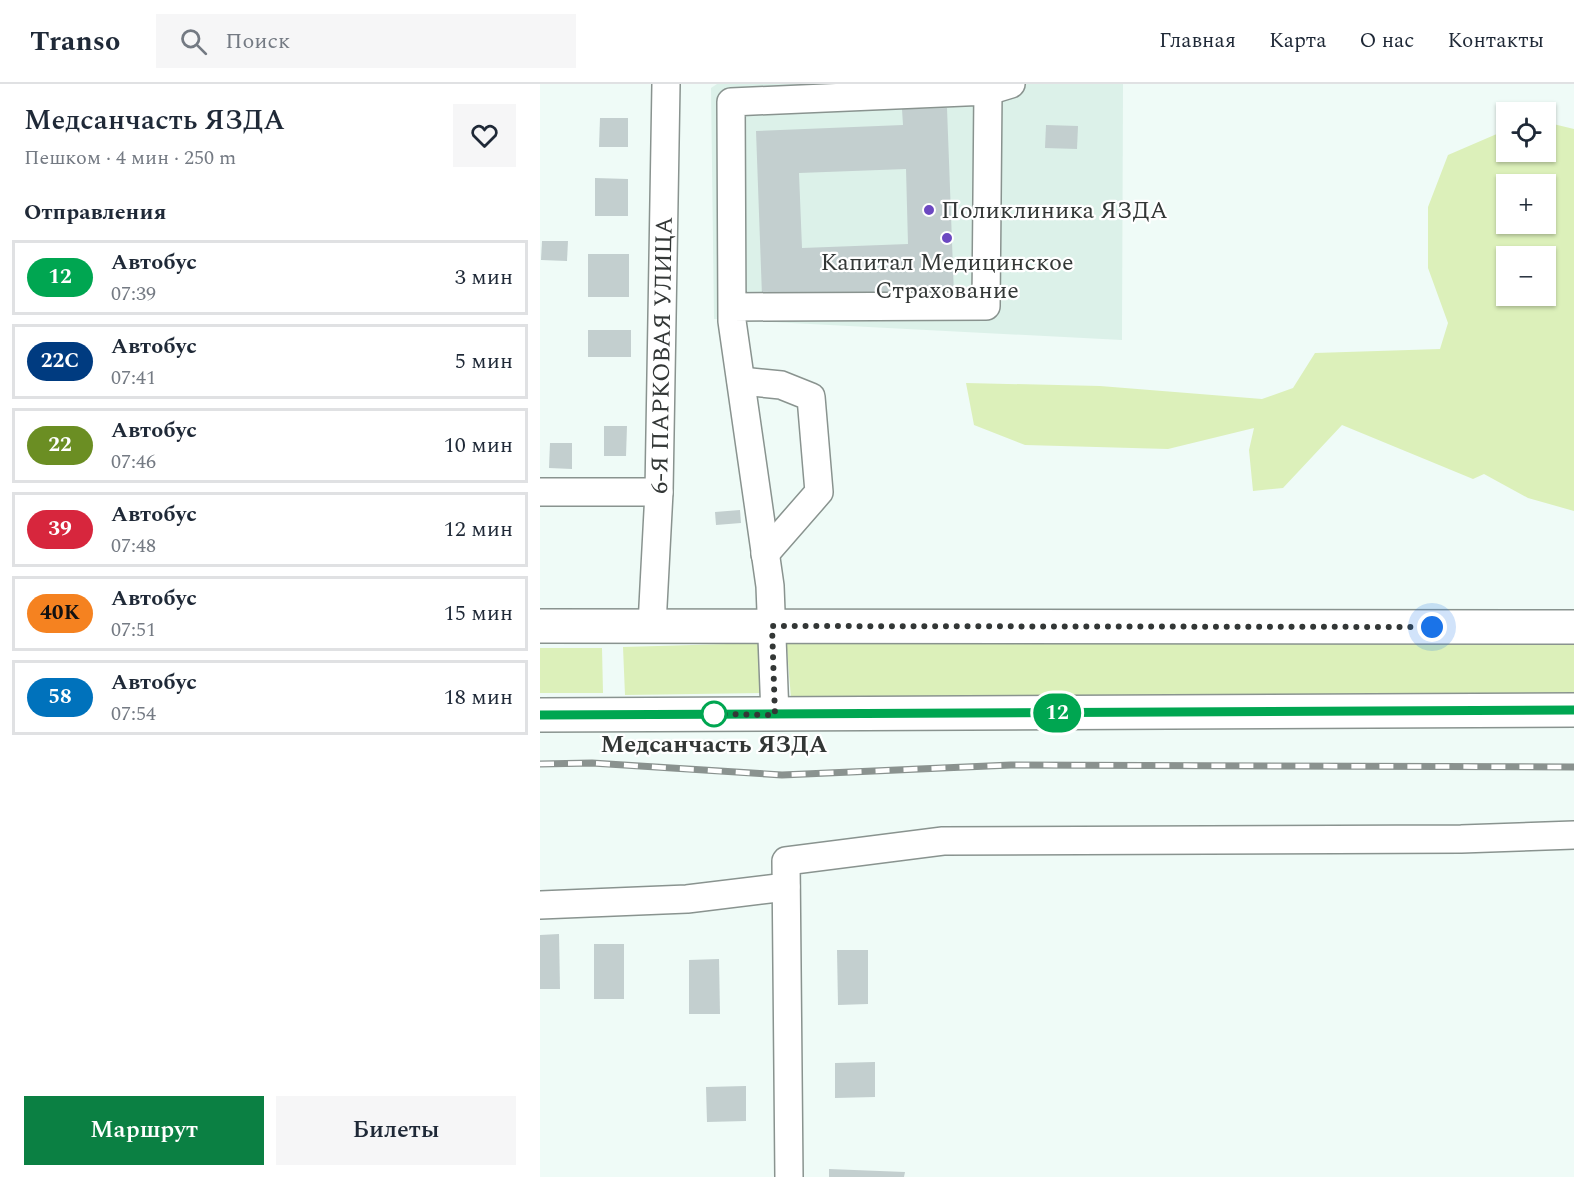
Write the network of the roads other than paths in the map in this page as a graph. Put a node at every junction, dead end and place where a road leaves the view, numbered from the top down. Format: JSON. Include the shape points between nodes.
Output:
{"nodes":[{"id":1,"x":666,"y":84,"type":"edge"},
{"id":2,"x":999,"y":87,"type":"edge"},
{"id":3,"x":732,"y":307,"type":"junction"},
{"id":4,"x":741,"y":381,"type":"junction"},
{"id":5,"x":540,"y":492,"type":"edge"},
{"id":6,"x":658,"y":492,"type":"junction"},
{"id":7,"x":765,"y":554,"type":"junction"},
{"id":8,"x":540,"y":626,"type":"edge"},
{"id":9,"x":652,"y":626,"type":"junction"},
{"id":10,"x":772,"y":626,"type":"junction"},
{"id":11,"x":1574,"y":627,"type":"edge"},
{"id":12,"x":1574,"y":710,"type":"edge"},
{"id":13,"x":540,"y":715,"type":"edge"},
{"id":14,"x":775,"y":715,"type":"junction"},
{"id":15,"x":1574,"y":835,"type":"edge"},
{"id":16,"x":786,"y":874,"type":"junction"},
{"id":17,"x":540,"y":905,"type":"edge"},
{"id":18,"x":789,"y":1177,"type":"edge"}],
"edges":[{"from":1,"to":6,"type":"street","name":"6-Я ПАРКОВАЯ УЛИЦА"},
{"from":2,"to":3,"type":"street","via":[[986,306]]},
{"from":2,"to":3,"type":"street","via":[[731,102]]},
{"from":3,"to":4,"type":"street"},
{"from":4,"to":7,"type":"street"},
{"from":4,"to":7,"type":"street","via":[[781,385],[811,397],[819,492]]},
{"from":5,"to":6,"type":"street"},
{"from":6,"to":9,"type":"street","name":"6-Я ПАРКОВАЯ УЛИЦА"},
{"from":7,"to":10,"type":"street"},
{"from":8,"to":9,"type":"main road"},
{"from":9,"to":10,"type":"main road"},
{"from":10,"to":11,"type":"main road"},
{"from":10,"to":14,"type":"street"},
{"from":12,"to":14,"type":"main road"},
{"from":13,"to":14,"type":"main road"},
{"from":15,"to":16,"type":"street","via":[[943,842]]},
{"from":16,"to":17,"type":"street","via":[[687,898]]},
{"from":16,"to":18,"type":"street"}]}
